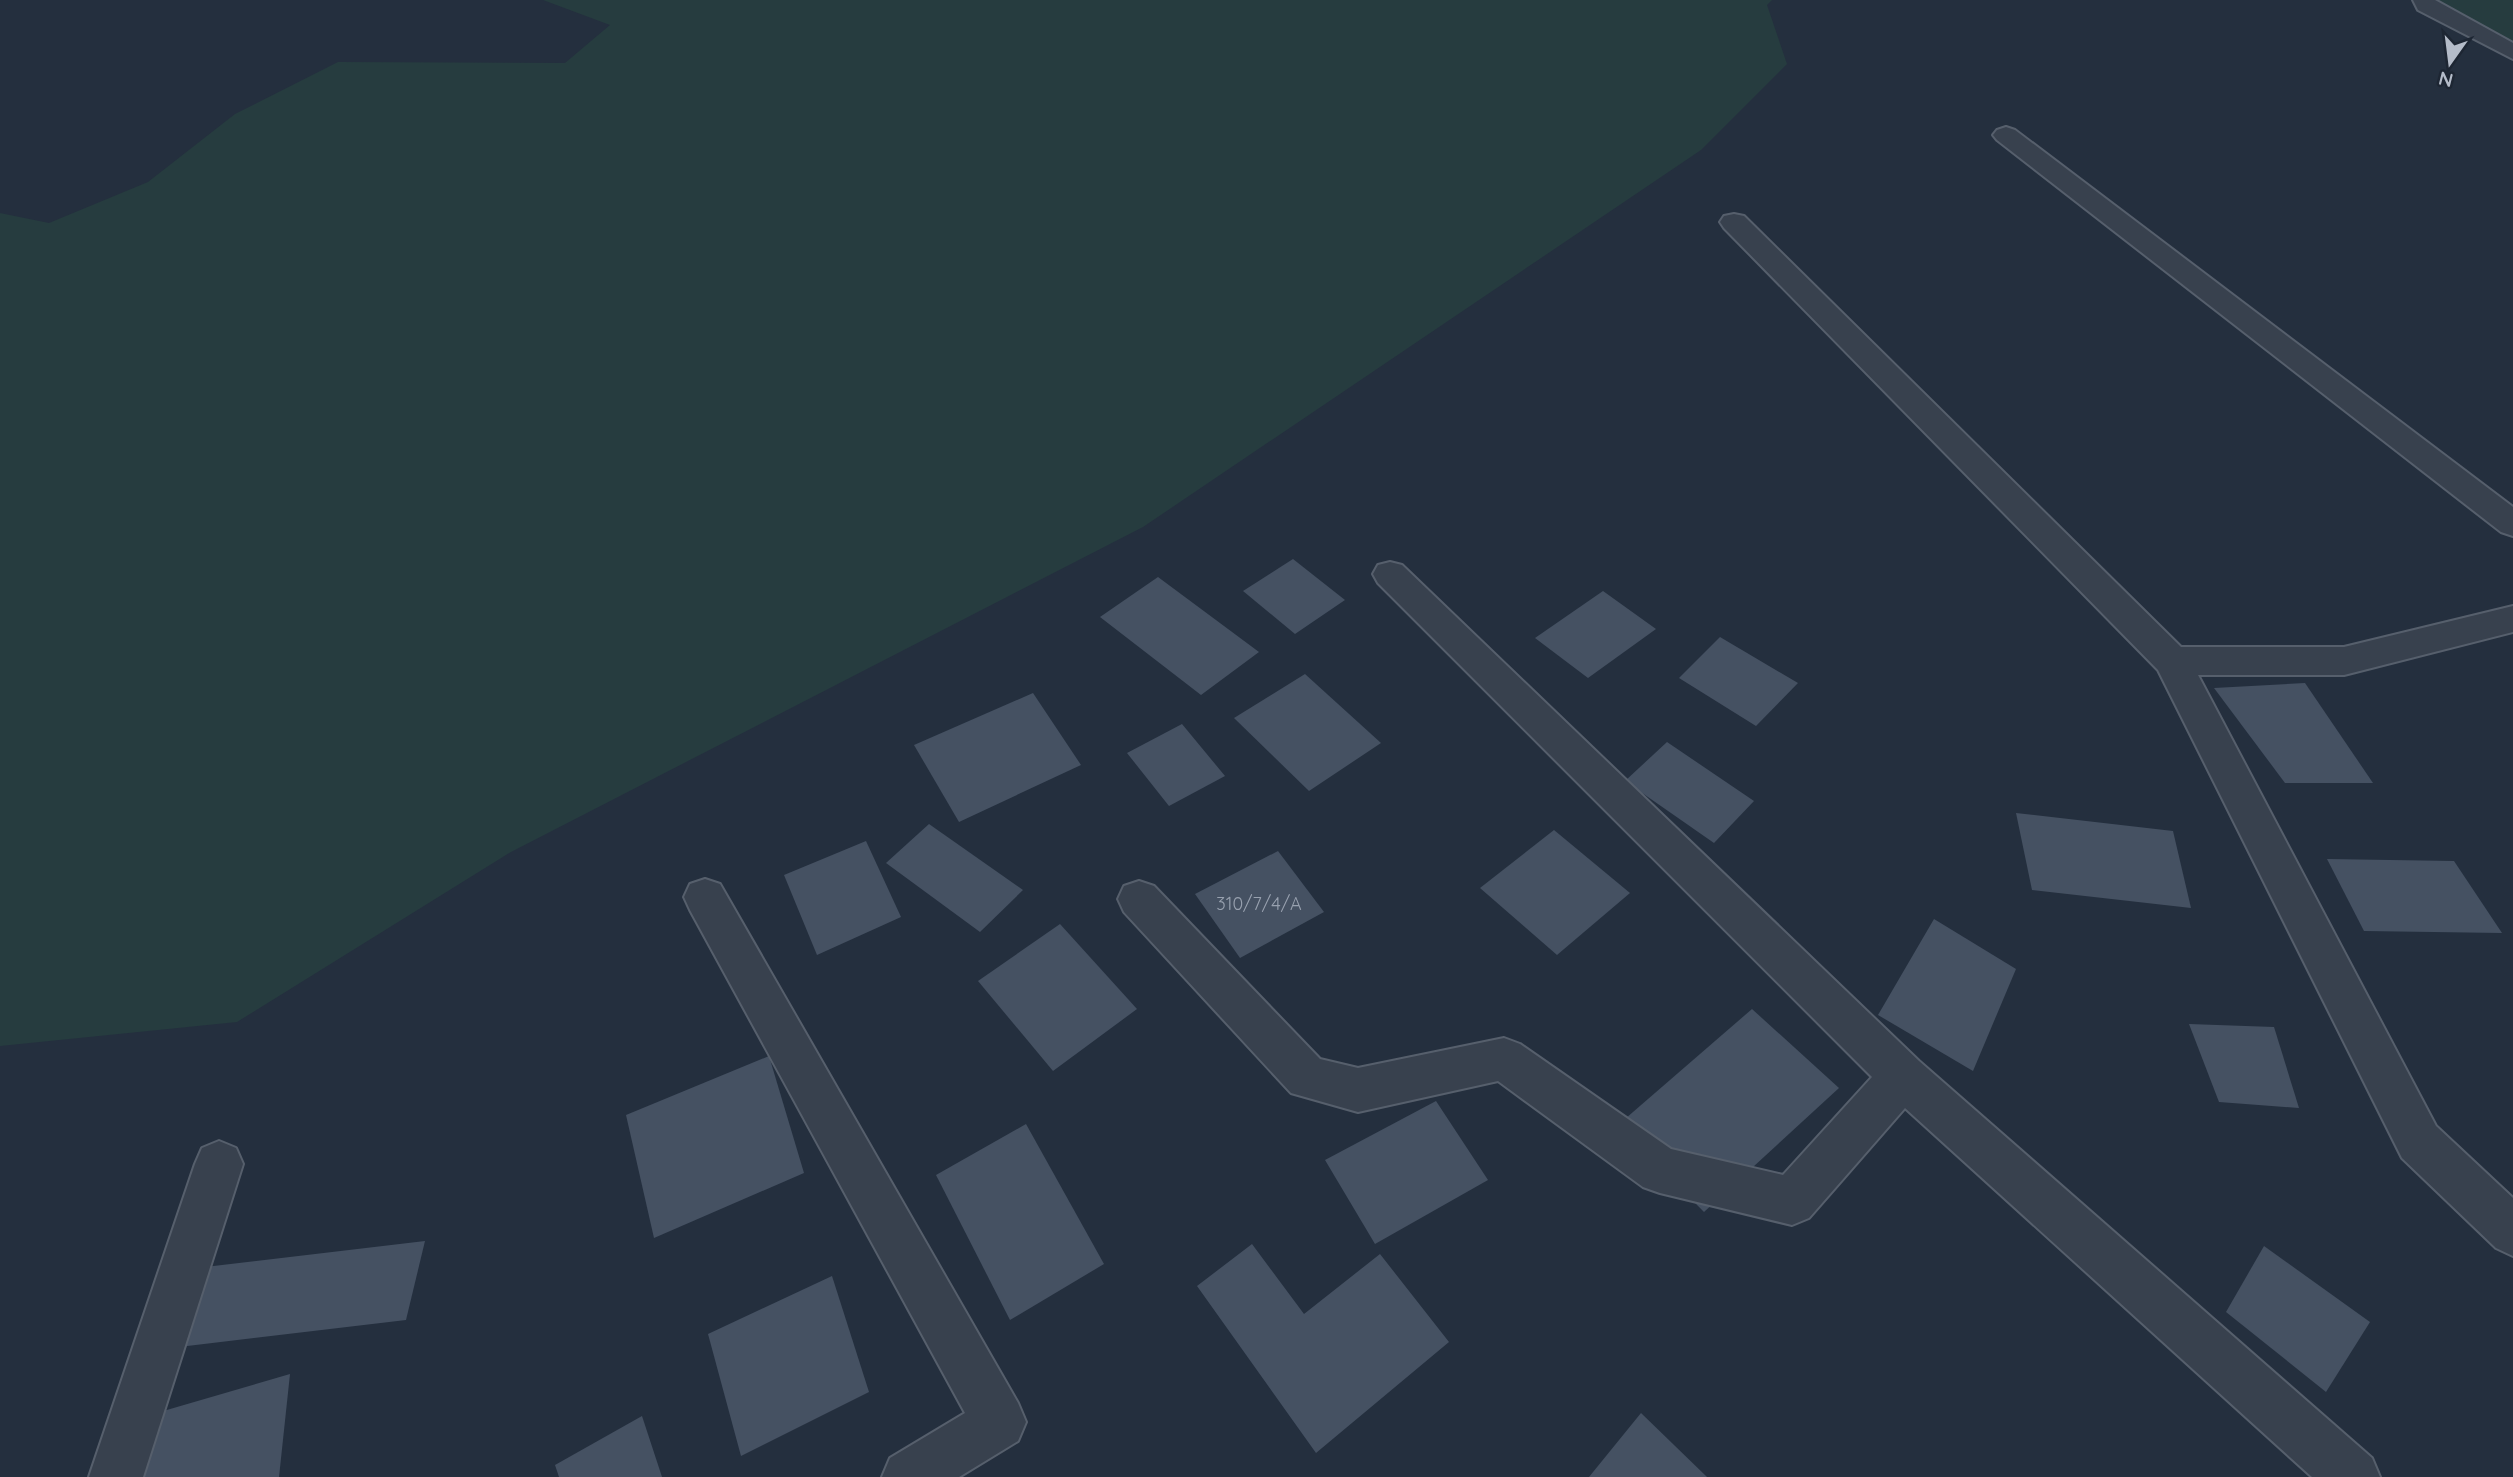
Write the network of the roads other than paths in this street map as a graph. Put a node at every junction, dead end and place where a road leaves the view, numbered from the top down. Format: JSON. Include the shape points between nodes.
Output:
{"nodes":[{"id":1,"x":2424,"y":0,"type":"edge"},
{"id":2,"x":2513,"y":52,"type":"edge"},
{"id":3,"x":2006,"y":135,"type":"dead end"},
{"id":4,"x":1734,"y":222,"type":"dead end"},
{"id":5,"x":2513,"y":524,"type":"edge"},
{"id":6,"x":1391,"y":573,"type":"dead end"},
{"id":7,"x":2513,"y":619,"type":"edge"},
{"id":8,"x":2172,"y":661,"type":"junction"},
{"id":9,"x":705,"y":897,"type":"dead end"},
{"id":10,"x":1139,"y":899,"type":"dead end"},
{"id":11,"x":1903,"y":1076,"type":"junction"},
{"id":12,"x":219,"y":1164,"type":"dead end"},
{"id":13,"x":2513,"y":1231,"type":"edge"},
{"id":14,"x":116,"y":1477,"type":"edge"},
{"id":15,"x":909,"y":1477,"type":"edge"},
{"id":16,"x":2353,"y":1477,"type":"edge"}],
"edges":[{"from":1,"to":2,"type":"street"},
{"from":3,"to":5,"type":"street"},
{"from":4,"to":8,"type":"street"},
{"from":6,"to":11,"type":"street"},
{"from":7,"to":8,"type":"street","via":[[2344,661]]},
{"from":8,"to":13,"type":"street","via":[[2419,1142]]},
{"from":9,"to":15,"type":"street","via":[[999,1422]]},
{"from":10,"to":11,"type":"street","via":[[1307,1078],[1358,1090],[1504,1059],[1660,1170],[1779,1198],[1792,1200]]},
{"from":11,"to":16,"type":"street"},
{"from":12,"to":14,"type":"street"}]}
